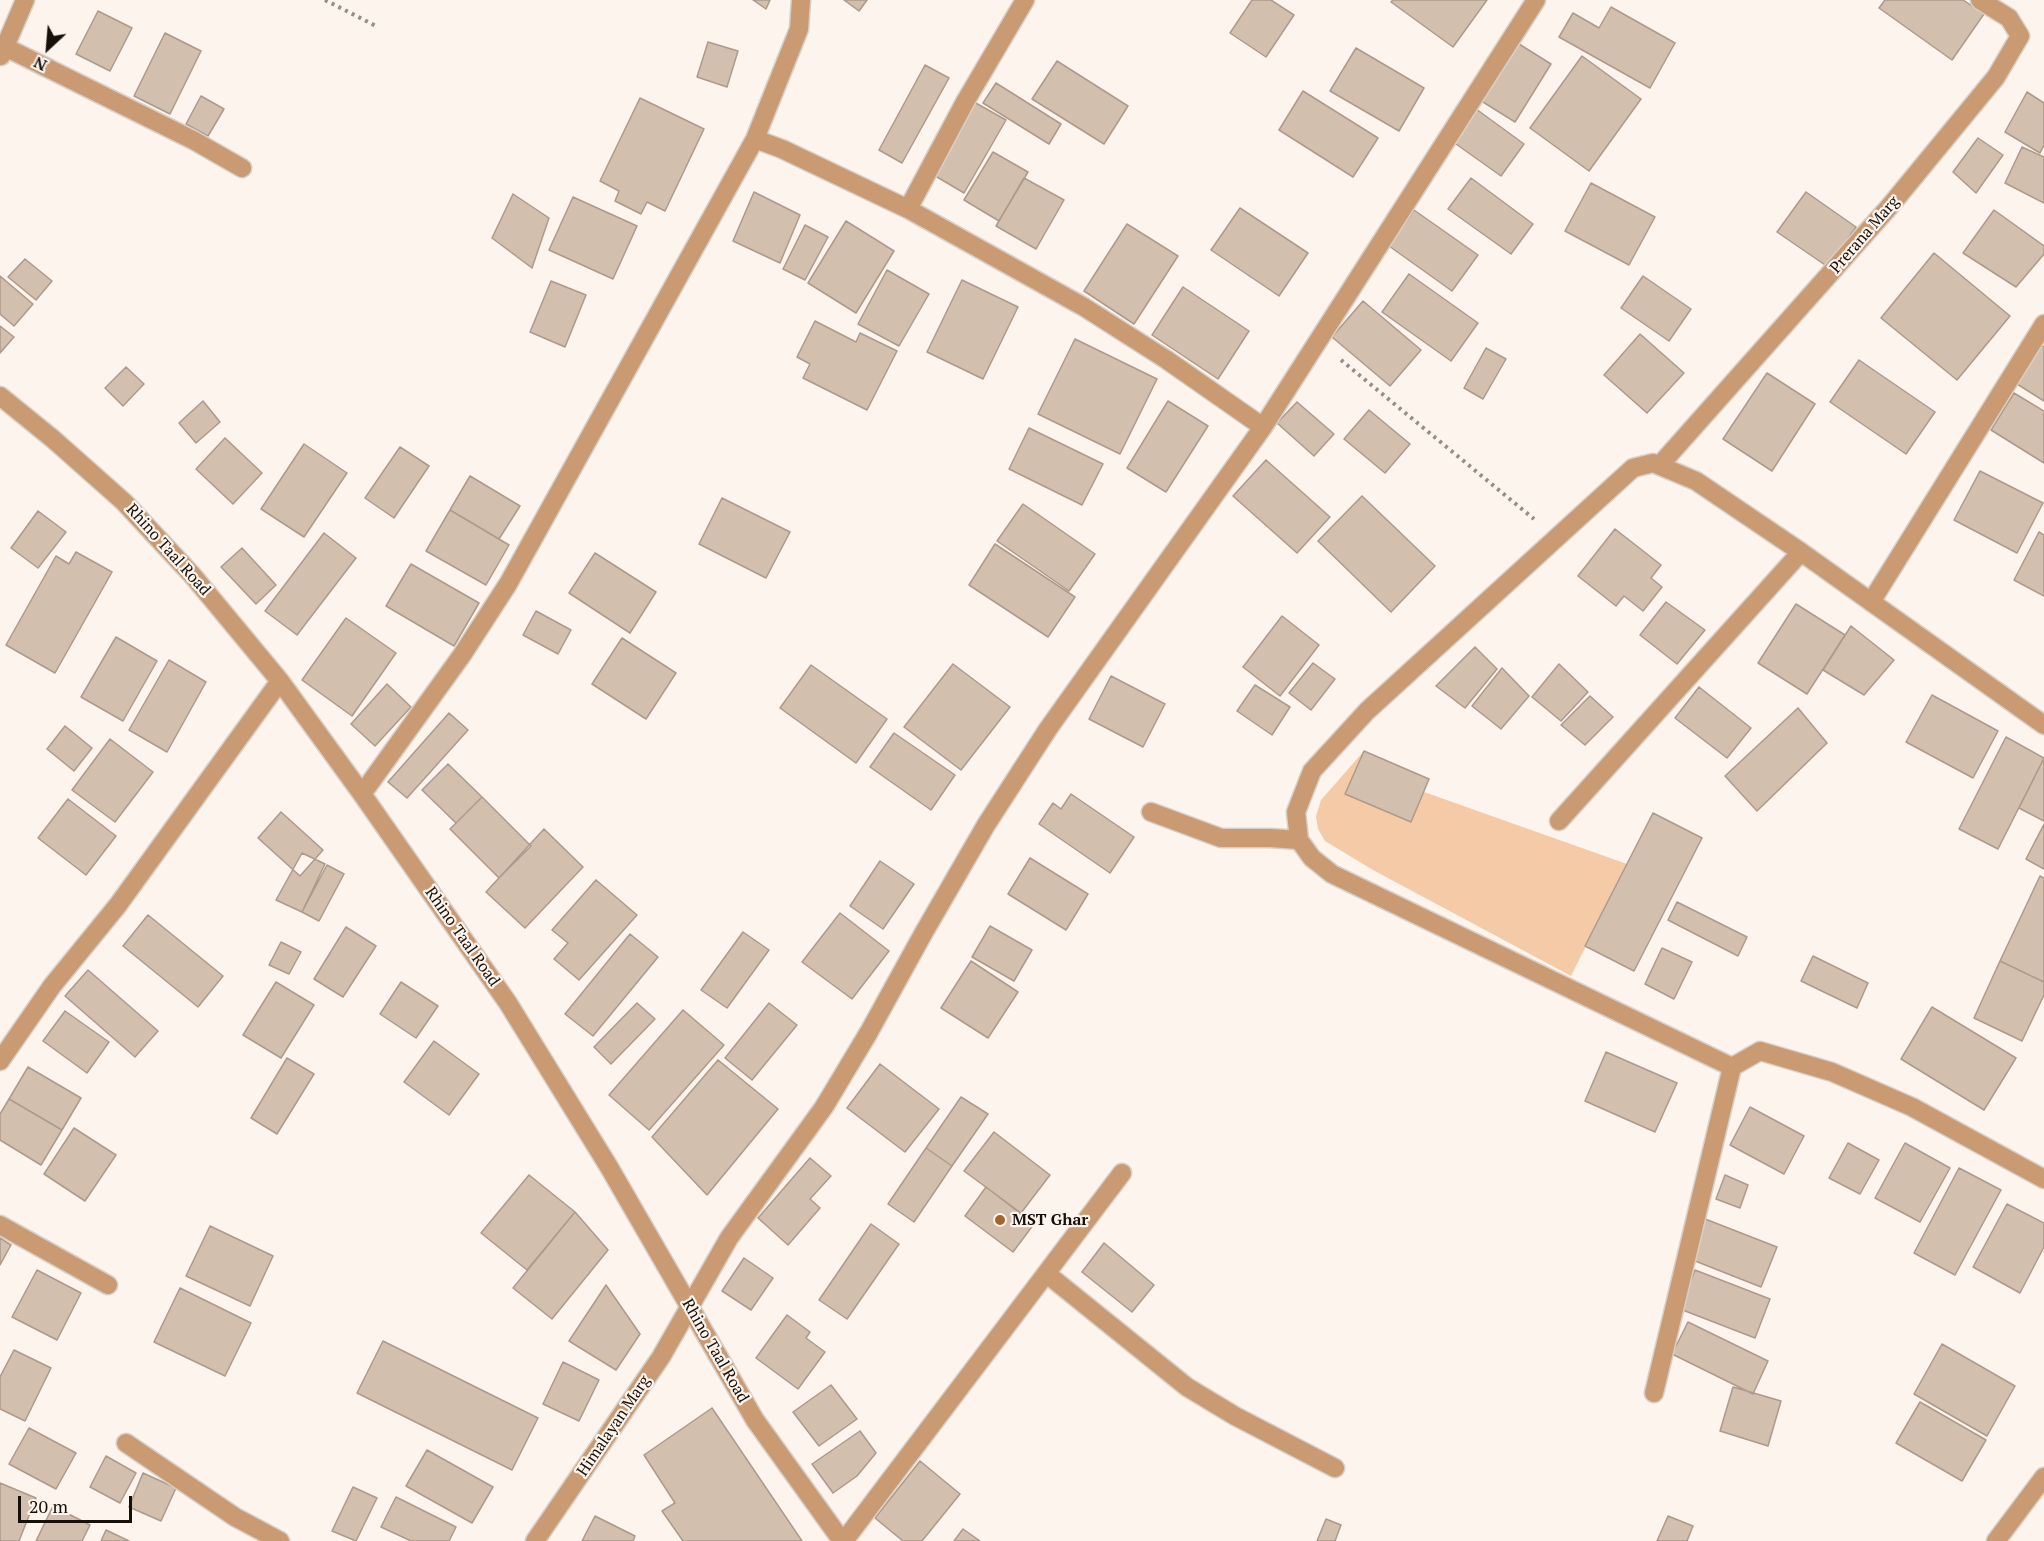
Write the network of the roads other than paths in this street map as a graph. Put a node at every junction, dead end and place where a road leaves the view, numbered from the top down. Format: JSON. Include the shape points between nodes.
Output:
{"nodes":[{"id":1,"x":25,"y":0,"type":"edge"},
{"id":2,"x":801,"y":0,"type":"edge"},
{"id":3,"x":1024,"y":0,"type":"edge"},
{"id":4,"x":1536,"y":0,"type":"edge"},
{"id":5,"x":1980,"y":0,"type":"edge"},
{"id":6,"x":3,"y":53,"type":"edge"},
{"id":7,"x":755,"y":139,"type":"junction"},
{"id":8,"x":242,"y":168,"type":"dead end"},
{"id":9,"x":908,"y":209,"type":"junction"},
{"id":10,"x":2044,"y":324,"type":"edge"},
{"id":11,"x":0,"y":396,"type":"edge"},
{"id":12,"x":1263,"y":427,"type":"junction"},
{"id":13,"x":1660,"y":465,"type":"junction"},
{"id":14,"x":1801,"y":552,"type":"junction"},
{"id":15,"x":1871,"y":602,"type":"junction"},
{"id":16,"x":280,"y":681,"type":"junction"},
{"id":17,"x":2044,"y":725,"type":"edge"},
{"id":18,"x":362,"y":794,"type":"junction"},
{"id":19,"x":1151,"y":812,"type":"dead end"},
{"id":20,"x":1559,"y":821,"type":"dead end"},
{"id":21,"x":1299,"y":840,"type":"junction"},
{"id":22,"x":0,"y":1061,"type":"edge"},
{"id":23,"x":1732,"y":1067,"type":"junction"},
{"id":24,"x":1122,"y":1173,"type":"dead end"},
{"id":25,"x":2044,"y":1179,"type":"edge"},
{"id":26,"x":0,"y":1226,"type":"edge"},
{"id":27,"x":1047,"y":1274,"type":"junction"},
{"id":28,"x":108,"y":1286,"type":"dead end"},
{"id":29,"x":690,"y":1308,"type":"junction"},
{"id":30,"x":1654,"y":1393,"type":"dead end"},
{"id":31,"x":126,"y":1443,"type":"dead end"},
{"id":32,"x":1335,"y":1468,"type":"dead end"},
{"id":33,"x":2044,"y":1478,"type":"edge"},
{"id":34,"x":280,"y":1541,"type":"edge"},
{"id":35,"x":535,"y":1541,"type":"edge"},
{"id":36,"x":843,"y":1541,"type":"edge"},
{"id":37,"x":1996,"y":1541,"type":"edge"}],
"edges":[{"from":1,"to":6,"type":"street"},
{"from":2,"to":7,"type":"street","via":[[799,29]]},
{"from":3,"to":9,"type":"street"},
{"from":4,"to":12,"type":"street","name":"Himalayan Marg"},
{"from":5,"to":13,"type":"street","name":"Prerana Marg","via":[[2009,18],[2020,36],[1995,76],[1890,207]]},
{"from":6,"to":8,"type":"street","via":[[193,140]]},
{"from":7,"to":9,"type":"street"},
{"from":7,"to":18,"type":"street","via":[[508,584]]},
{"from":9,"to":12,"type":"street","via":[[1084,307]]},
{"from":10,"to":15,"type":"street"},
{"from":11,"to":16,"type":"street","name":"Rhino Taal Road","via":[[124,502],[193,576]]},
{"from":12,"to":29,"type":"street","name":"Himalayan Marg","via":[[1048,729],[986,825],[824,1107],[729,1238]]},
{"from":13,"to":14,"type":"street","via":[[1696,481]]},
{"from":13,"to":21,"type":"street","via":[[1633,468],[1367,711],[1312,771],[1296,812]]},
{"from":14,"to":15,"type":"street"},
{"from":14,"to":20,"type":"street"},
{"from":15,"to":17,"type":"street"},
{"from":16,"to":18,"type":"street","name":"Rhino Taal Road"},
{"from":16,"to":22,"type":"street"},
{"from":18,"to":29,"type":"street","name":"Rhino Taal Road","via":[[508,1003]]},
{"from":19,"to":21,"type":"street","via":[[1221,838]]},
{"from":21,"to":23,"type":"street","via":[[1312,858],[1332,874]]},
{"from":23,"to":25,"type":"street","via":[[1760,1051],[1832,1072],[1912,1107]]},
{"from":23,"to":30,"type":"street"},
{"from":24,"to":27,"type":"street"},
{"from":26,"to":28,"type":"street"},
{"from":27,"to":32,"type":"street","via":[[1187,1387]]},
{"from":27,"to":36,"type":"street"},
{"from":29,"to":35,"type":"street","name":"Himalayan Marg"},
{"from":29,"to":36,"type":"street","name":"Rhino Taal Road","via":[[755,1420]]},
{"from":31,"to":34,"type":"street","via":[[235,1517]]},
{"from":33,"to":37,"type":"street"}]}
